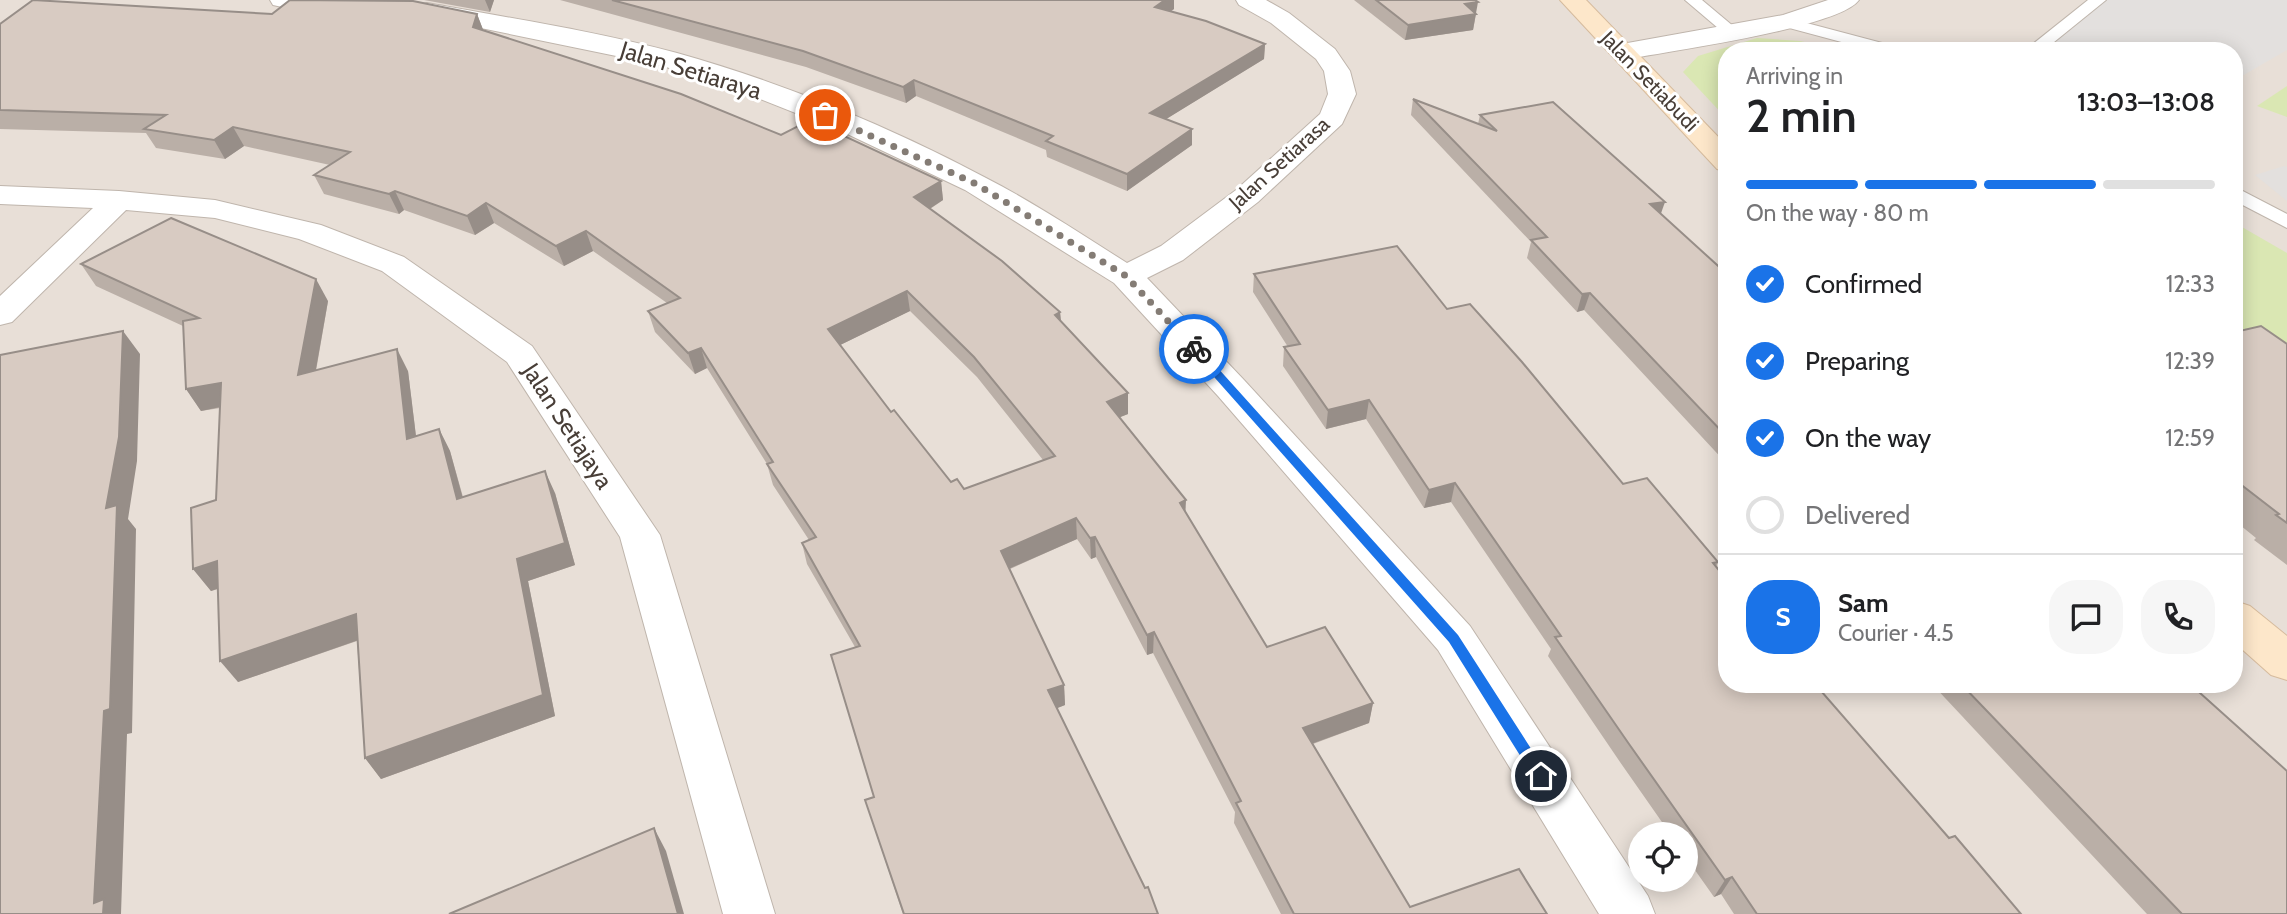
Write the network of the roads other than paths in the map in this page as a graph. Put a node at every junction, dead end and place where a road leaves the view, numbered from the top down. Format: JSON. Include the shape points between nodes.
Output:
{"nodes":[{"id":1,"x":282,"y":0,"type":"edge"},
{"id":2,"x":1248,"y":0,"type":"edge"},
{"id":3,"x":1572,"y":0,"type":"edge"},
{"id":4,"x":1693,"y":0,"type":"edge"},
{"id":5,"x":1847,"y":0,"type":"edge"},
{"id":6,"x":2098,"y":0,"type":"edge"},
{"id":7,"x":1784,"y":22,"type":"junction"},
{"id":8,"x":1731,"y":31,"type":"junction"},
{"id":9,"x":1861,"y":42,"type":"edge"},
{"id":10,"x":2044,"y":42,"type":"edge"},
{"id":11,"x":1622,"y":52,"type":"junction"},
{"id":12,"x":1718,"y":153,"type":"edge"},
{"id":13,"x":0,"y":195,"type":"edge"},
{"id":14,"x":2243,"y":196,"type":"edge"},
{"id":15,"x":119,"y":200,"type":"junction"},
{"id":16,"x":2261,"y":206,"type":"junction"},
{"id":17,"x":2287,"y":211,"type":"edge"},
{"id":18,"x":2287,"y":222,"type":"edge"},
{"id":19,"x":1126,"y":276,"type":"junction"},
{"id":20,"x":0,"y":315,"type":"edge"},
{"id":21,"x":2243,"y":625,"type":"edge"},
{"id":22,"x":2287,"y":662,"type":"edge"},
{"id":23,"x":749,"y":914,"type":"edge"},
{"id":24,"x":1629,"y":914,"type":"edge"}],
"edges":[{"from":1,"to":19,"type":"street","name":"Jalan Setiaraya","via":[[421,9],[594,42],[749,85],[851,125],[976,184]]},
{"from":2,"to":19,"type":"street","name":"Jalan Setiarasa","via":[[1326,54],[1342,94],[1332,118],[1247,196],[1172,253]]},
{"from":3,"to":11,"type":"street","name":"Jalan Setiabudi"},
{"from":4,"to":8,"type":"lane"},
{"from":5,"to":7,"type":"street"},
{"from":6,"to":10,"type":"lane"},
{"from":7,"to":8,"type":"street"},
{"from":7,"to":9,"type":"lane"},
{"from":8,"to":11,"type":"street"},
{"from":11,"to":12,"type":"street","name":"Jalan Setiabudi"},
{"from":13,"to":15,"type":"street","name":"Jalan Setiajaya"},
{"from":14,"to":16,"type":"lane"},
{"from":15,"to":20,"type":"street"},
{"from":15,"to":23,"type":"street","name":"Jalan Setiajaya","via":[[215,209],[310,232],[357,250],[393,264],[520,354],[640,535]]},
{"from":16,"to":17,"type":"lane"},
{"from":16,"to":18,"type":"lane"},
{"from":19,"to":24,"type":"street","name":"Jalan Setiaraya","via":[[1454,638]]},
{"from":21,"to":22,"type":"street"}]}
